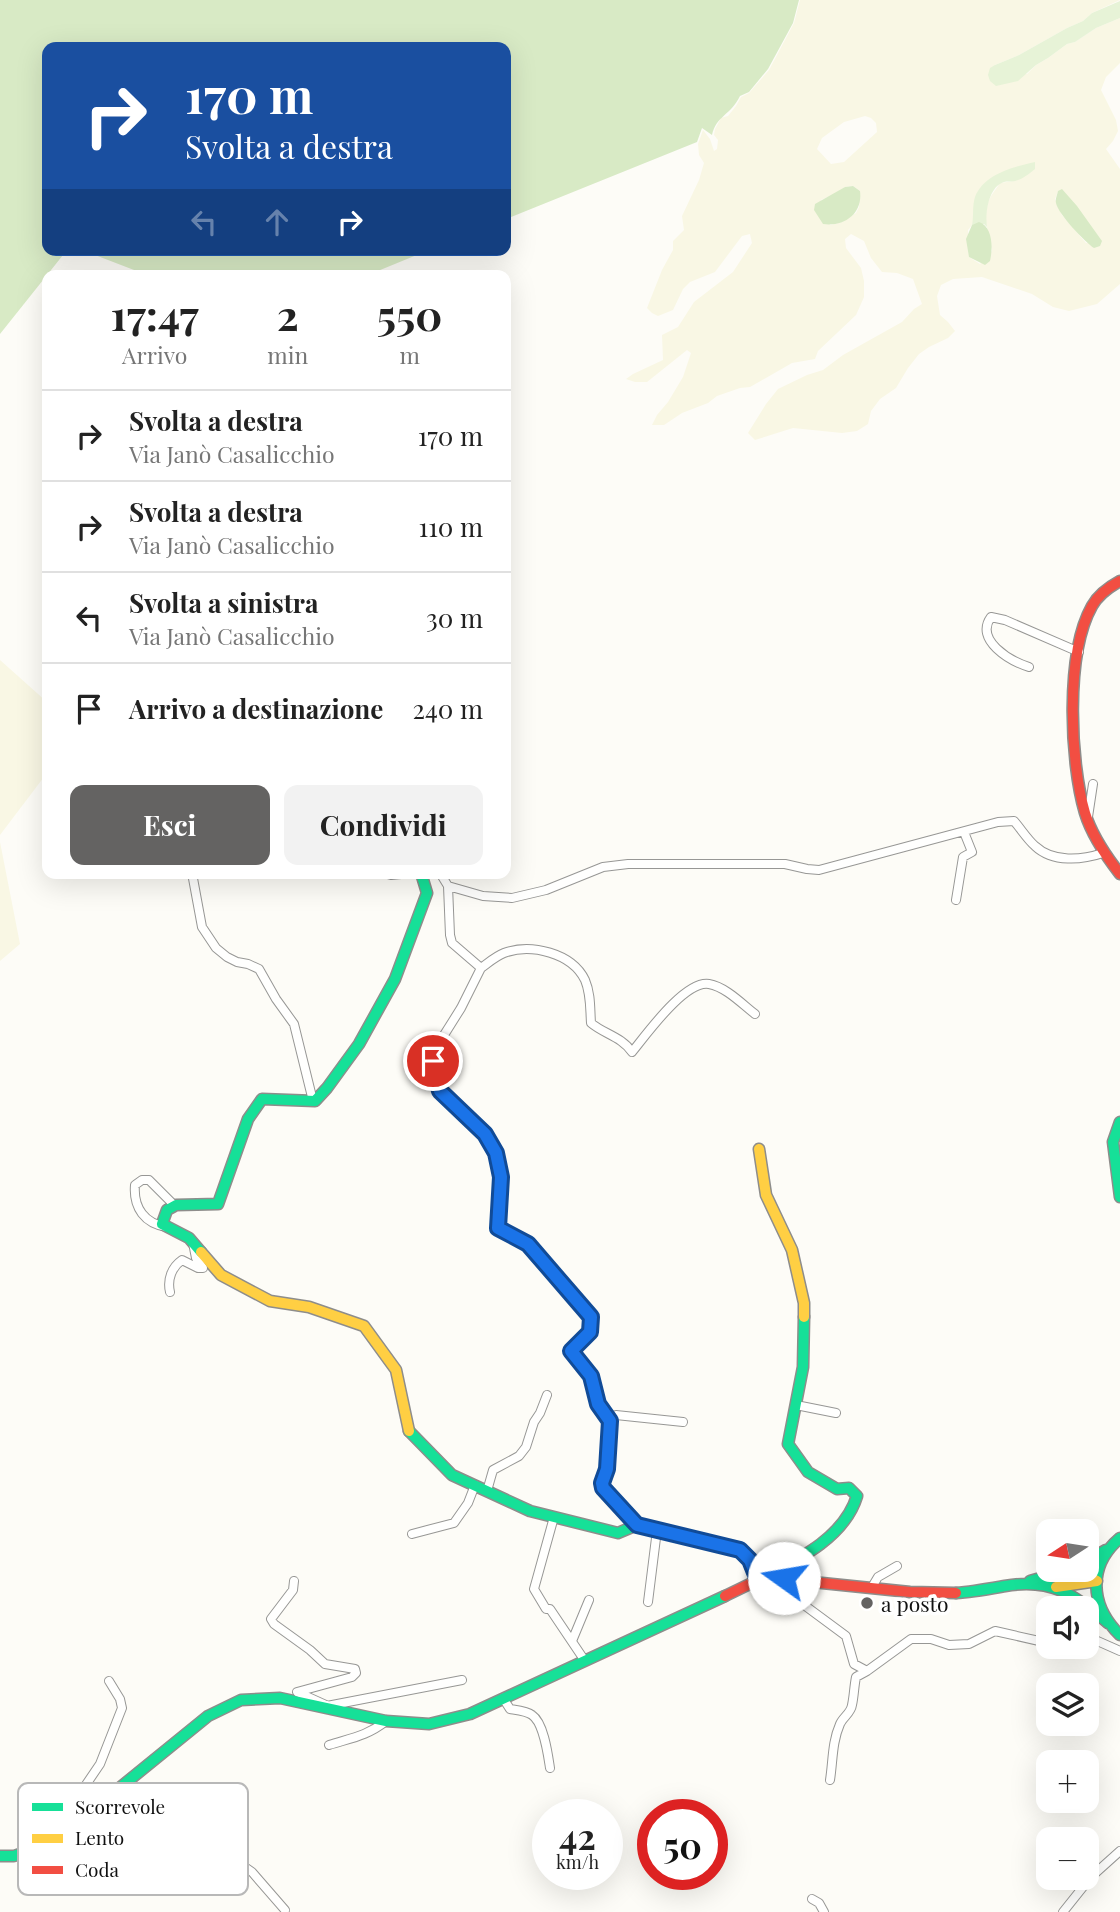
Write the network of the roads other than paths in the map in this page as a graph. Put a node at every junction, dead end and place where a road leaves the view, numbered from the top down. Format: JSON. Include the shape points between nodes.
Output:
{"nodes":[{"id":1,"x":1120,"y":581,"type":"edge"},
{"id":2,"x":1079,"y":652,"type":"junction"},
{"id":3,"x":1029,"y":667,"type":"dead end"},
{"id":4,"x":1093,"y":784,"type":"dead end"},
{"id":5,"x":1087,"y":820,"type":"junction"},
{"id":6,"x":964,"y":832,"type":"junction"},
{"id":7,"x":1103,"y":853,"type":"junction"},
{"id":8,"x":1120,"y":874,"type":"edge"},
{"id":9,"x":193,"y":879,"type":"edge"},
{"id":10,"x":423,"y":879,"type":"edge"},
{"id":11,"x":444,"y":879,"type":"edge"},
{"id":12,"x":448,"y":886,"type":"junction"},
{"id":13,"x":956,"y":900,"type":"dead end"},
{"id":14,"x":481,"y":968,"type":"junction"},
{"id":15,"x":755,"y":1014,"type":"dead end"},
{"id":16,"x":313,"y":1101,"type":"junction"},
{"id":17,"x":1120,"y":1122,"type":"edge"},
{"id":18,"x":759,"y":1149,"type":"dead end"},
{"id":19,"x":1120,"y":1197,"type":"edge"},
{"id":20,"x":175,"y":1206,"type":"junction"},
{"id":21,"x":168,"y":1227,"type":"junction"},
{"id":22,"x":194,"y":1243,"type":"junction"},
{"id":23,"x":170,"y":1292,"type":"dead end"},
{"id":24,"x":547,"y":1395,"type":"dead end"},
{"id":25,"x":796,"y":1405,"type":"junction"},
{"id":26,"x":836,"y":1413,"type":"dead end"},
{"id":27,"x":608,"y":1419,"type":"junction"},
{"id":28,"x":683,"y":1422,"type":"dead end"},
{"id":29,"x":475,"y":1485,"type":"junction"},
{"id":30,"x":487,"y":1491,"type":"junction"},
{"id":31,"x":554,"y":1517,"type":"junction"},
{"id":32,"x":637,"y":1525,"type":"junction"},
{"id":33,"x":657,"y":1530,"type":"junction"},
{"id":34,"x":412,"y":1534,"type":"dead end"},
{"id":35,"x":1120,"y":1538,"type":"edge"},
{"id":36,"x":1108,"y":1548,"type":"junction"},
{"id":37,"x":1099,"y":1554,"type":"edge"},
{"id":38,"x":897,"y":1566,"type":"dead end"},
{"id":39,"x":1099,"y":1569,"type":"edge"},
{"id":40,"x":1036,"y":1579,"type":"edge"},
{"id":41,"x":763,"y":1580,"type":"junction"},
{"id":42,"x":294,"y":1581,"type":"dead end"},
{"id":43,"x":1093,"y":1582,"type":"edge"},
{"id":44,"x":1097,"y":1582,"type":"edge"},
{"id":45,"x":1024,"y":1583,"type":"junction"},
{"id":46,"x":872,"y":1587,"type":"junction"},
{"id":47,"x":1056,"y":1587,"type":"junction"},
{"id":48,"x":589,"y":1600,"type":"dead end"},
{"id":49,"x":648,"y":1602,"type":"dead end"},
{"id":50,"x":1108,"y":1623,"type":"junction"},
{"id":51,"x":1120,"y":1635,"type":"edge"},
{"id":52,"x":1036,"y":1640,"type":"edge"},
{"id":53,"x":572,"y":1641,"type":"junction"},
{"id":54,"x":1099,"y":1642,"type":"edge"},
{"id":55,"x":1120,"y":1651,"type":"edge"},
{"id":56,"x":585,"y":1661,"type":"junction"},
{"id":57,"x":867,"y":1671,"type":"junction"},
{"id":58,"x":462,"y":1680,"type":"dead end"},
{"id":59,"x":109,"y":1681,"type":"dead end"},
{"id":60,"x":503,"y":1699,"type":"junction"},
{"id":61,"x":324,"y":1706,"type":"junction"},
{"id":62,"x":386,"y":1721,"type":"junction"},
{"id":63,"x":330,"y":1745,"type":"dead end"},
{"id":64,"x":550,"y":1768,"type":"dead end"},
{"id":65,"x":830,"y":1780,"type":"dead end"},
{"id":66,"x":87,"y":1783,"type":"edge"},
{"id":67,"x":125,"y":1783,"type":"edge"},
{"id":68,"x":1120,"y":1852,"type":"edge"},
{"id":69,"x":18,"y":1855,"type":"edge"},
{"id":70,"x":0,"y":1856,"type":"edge"},
{"id":71,"x":248,"y":1869,"type":"edge"},
{"id":72,"x":813,"y":1899,"type":"dead end"},
{"id":73,"x":285,"y":1910,"type":"dead end"},
{"id":74,"x":824,"y":1912,"type":"edge"},
{"id":75,"x":1063,"y":1912,"type":"edge"}],
"edges":[{"from":1,"to":2,"type":"main road","via":[[1091,608]]},
{"from":2,"to":3,"type":"street","via":[[991,617],[986,631],[997,651]]},
{"from":2,"to":5,"type":"main road","via":[[1074,681],[1076,772]]},
{"from":4,"to":5,"type":"street"},
{"from":5,"to":7,"type":"main road"},
{"from":6,"to":7,"type":"street","via":[[1014,821],[1043,853],[1075,859]]},
{"from":6,"to":12,"type":"street","via":[[819,870],[785,864],[628,864],[603,867],[512,898]]},
{"from":6,"to":13,"type":"street","via":[[972,852],[963,857]]},
{"from":7,"to":8,"type":"main road"},
{"from":9,"to":16,"type":"street","via":[[202,927],[216,948],[258,969],[294,1024]]},
{"from":10,"to":16,"type":"main road","via":[[427,893],[395,979],[359,1044]]},
{"from":11,"to":12,"type":"street"},
{"from":12,"to":14,"type":"street","via":[[452,943]]},
{"from":14,"to":15,"type":"street","via":[[500,954],[530,948],[568,961],[578,968],[590,993],[592,1023],[632,1052],[679,998],[701,985],[710,984]]},
{"from":14,"to":27,"type":"street","via":[[439,1042],[433,1061],[439,1087],[485,1134],[496,1153],[501,1177],[498,1228],[528,1244],[591,1317],[590,1332],[571,1351],[591,1376],[598,1404]]},
{"from":16,"to":20,"type":"main road","via":[[262,1099],[248,1119],[218,1204]]},
{"from":17,"to":19,"type":"main road","via":[[1113,1142]]},
{"from":18,"to":25,"type":"main road","via":[[766,1195],[792,1250],[804,1303],[803,1367]]},
{"from":20,"to":21,"type":"main road","via":[[167,1210],[162,1224]]},
{"from":20,"to":21,"type":"street","via":[[149,1180],[135,1185],[136,1203],[148,1221]]},
{"from":21,"to":22,"type":"main road"},
{"from":22,"to":23,"type":"street","via":[[196,1258],[204,1268],[183,1260],[176,1264]]},
{"from":22,"to":29,"type":"main road","via":[[221,1275],[270,1301],[309,1307],[364,1326],[396,1370],[407,1429],[452,1475]]},
{"from":24,"to":30,"type":"street","via":[[526,1447],[519,1457],[493,1470]]},
{"from":25,"to":26,"type":"street"},
{"from":25,"to":41,"type":"main road","via":[[788,1444],[808,1472],[837,1489],[849,1488],[857,1496],[856,1506],[837,1530]]},
{"from":27,"to":28,"type":"street","via":[[616,1415]]},
{"from":27,"to":32,"type":"street","via":[[607,1469],[602,1485]]},
{"from":29,"to":30,"type":"main road"},
{"from":29,"to":34,"type":"street","via":[[454,1523]]},
{"from":30,"to":31,"type":"main road"},
{"from":31,"to":32,"type":"main road","via":[[618,1533]]},
{"from":31,"to":53,"type":"street","via":[[534,1589]]},
{"from":32,"to":33,"type":"main road"},
{"from":33,"to":41,"type":"main road","via":[[740,1550]]},
{"from":33,"to":49,"type":"street"},
{"from":35,"to":36,"type":"main road"},
{"from":36,"to":37,"type":"main road"},
{"from":36,"to":39,"type":"main road"},
{"from":38,"to":46,"type":"street","via":[[878,1577]]},
{"from":40,"to":45,"type":"main road"},
{"from":41,"to":46,"type":"main road","via":[[805,1579]]},
{"from":41,"to":56,"type":"main road"},
{"from":41,"to":57,"type":"street","via":[[846,1636],[854,1664]]},
{"from":42,"to":61,"type":"street","via":[[293,1590],[271,1619],[274,1624],[325,1664],[355,1669],[352,1677],[297,1692]]},
{"from":43,"to":47,"type":"main road"},
{"from":44,"to":50,"type":"main road"},
{"from":45,"to":46,"type":"main road","via":[[960,1593]]},
{"from":45,"to":47,"type":"main road"},
{"from":47,"to":50,"type":"main road"},
{"from":48,"to":53,"type":"street"},
{"from":50,"to":51,"type":"main road"},
{"from":52,"to":57,"type":"street","via":[[995,1631],[969,1644],[911,1639]]},
{"from":53,"to":56,"type":"street"},
{"from":54,"to":55,"type":"street"},
{"from":56,"to":60,"type":"main road"},
{"from":57,"to":65,"type":"street","via":[[856,1678],[853,1705],[840,1725]]},
{"from":58,"to":61,"type":"street"},
{"from":59,"to":66,"type":"street","via":[[121,1708],[100,1764]]},
{"from":60,"to":62,"type":"main road","via":[[470,1714],[429,1724]]},
{"from":60,"to":64,"type":"street","via":[[510,1709],[537,1721]]},
{"from":61,"to":62,"type":"main road"},
{"from":61,"to":67,"type":"main road","via":[[280,1698],[242,1700],[208,1716]]},
{"from":62,"to":63,"type":"street","via":[[374,1731]]},
{"from":68,"to":75,"type":"street","via":[[1091,1877]]},
{"from":69,"to":70,"type":"main road"},
{"from":71,"to":73,"type":"street"},
{"from":72,"to":74,"type":"street"}]}
